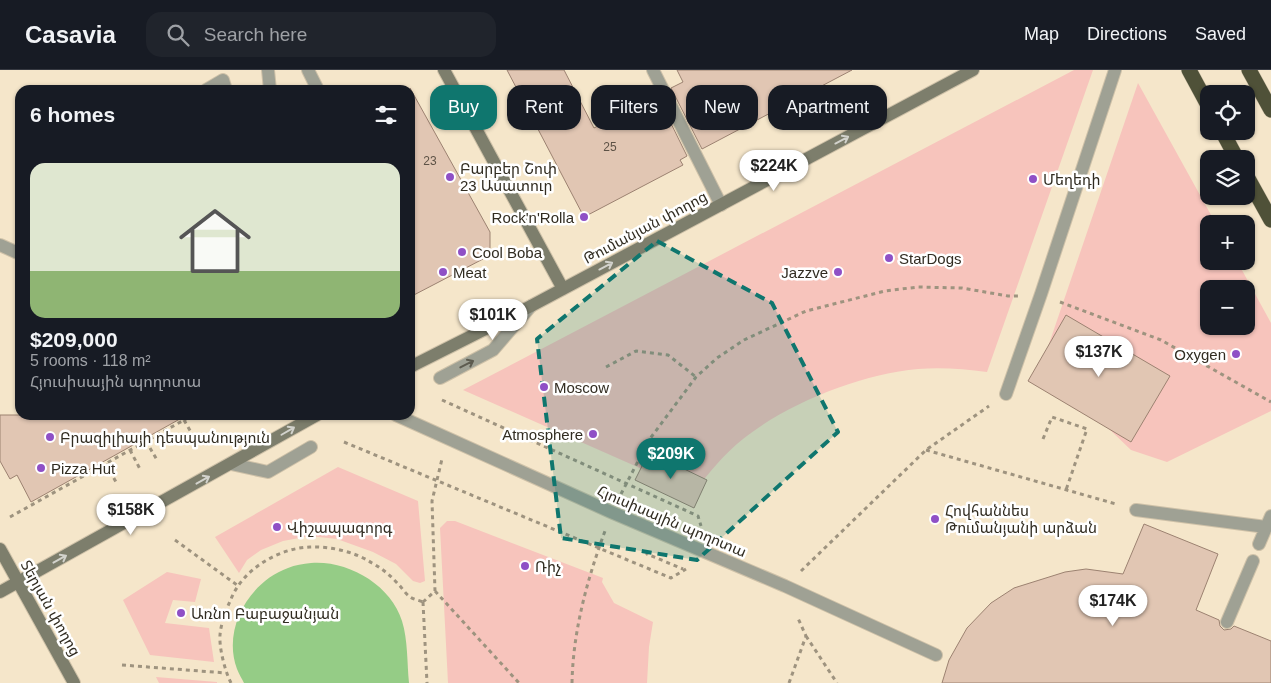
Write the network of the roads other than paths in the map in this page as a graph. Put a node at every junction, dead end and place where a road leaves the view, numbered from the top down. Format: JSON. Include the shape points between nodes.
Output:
{"nodes":[{"id":1,"x":268,"y":70,"type":"edge"},
{"id":2,"x":308,"y":70,"type":"edge"},
{"id":3,"x":444,"y":70,"type":"edge"},
{"id":4,"x":653,"y":70,"type":"edge"},
{"id":5,"x":973,"y":70,"type":"edge"},
{"id":6,"x":1115,"y":70,"type":"edge"},
{"id":7,"x":1189,"y":70,"type":"edge"},
{"id":8,"x":1249,"y":70,"type":"edge"},
{"id":9,"x":214,"y":85,"type":"edge"},
{"id":10,"x":224,"y":85,"type":"edge"},
{"id":11,"x":270,"y":85,"type":"edge"},
{"id":12,"x":316,"y":85,"type":"edge"},
{"id":13,"x":1200,"y":90,"type":"edge"},
{"id":14,"x":1271,"y":110,"type":"edge"},
{"id":15,"x":1255,"y":191,"type":"edge"},
{"id":16,"x":721,"y":205,"type":"junction"},
{"id":17,"x":1271,"y":220,"type":"edge"},
{"id":18,"x":0,"y":245,"type":"edge"},
{"id":19,"x":15,"y":252,"type":"edge"},
{"id":20,"x":562,"y":289,"type":"junction"},
{"id":21,"x":532,"y":306,"type":"junction"},
{"id":22,"x":415,"y":364,"type":"edge"},
{"id":23,"x":440,"y":378,"type":"dead end"},
{"id":24,"x":1006,"y":394,"type":"road end"},
{"id":25,"x":308,"y":420,"type":"edge"},
{"id":26,"x":407,"y":420,"type":"edge"},
{"id":27,"x":311,"y":447,"type":"dead end"},
{"id":28,"x":231,"y":464,"type":"junction"},
{"id":29,"x":1136,"y":510,"type":"road end"},
{"id":30,"x":1268,"y":521,"type":"edge"},
{"id":31,"x":1259,"y":544,"type":"dead end"},
{"id":32,"x":0,"y":549,"type":"edge"},
{"id":33,"x":1253,"y":561,"type":"dead end"},
{"id":34,"x":18,"y":583,"type":"junction"},
{"id":35,"x":0,"y":592,"type":"edge"},
{"id":36,"x":1227,"y":622,"type":"dead end"},
{"id":37,"x":936,"y":655,"type":"dead end"},
{"id":38,"x":74,"y":683,"type":"edge"}],
"edges":[{"from":1,"to":11,"type":"street"},
{"from":2,"to":12,"type":"street"},
{"from":3,"to":20,"type":"street"},
{"from":4,"to":16,"type":"street"},
{"from":16,"to":5,"type":"street","name":"Թումանյան փողոց","one_way":true},
{"from":6,"to":24,"type":"street"},
{"from":7,"to":13,"type":"highway"},
{"from":8,"to":14,"type":"highway"},
{"from":9,"to":10,"type":"street","via":[[223,80]]},
{"from":15,"to":17,"type":"highway"},
{"from":20,"to":16,"type":"street","name":"Թումանյան փողոց","one_way":true},
{"from":18,"to":19,"type":"street"},
{"from":20,"to":21,"type":"street","name":"Թումանյան փողոց"},
{"from":21,"to":22,"type":"street","name":"Թումանյան փողոց"},
{"from":23,"to":21,"type":"street","one_way":true,"via":[[493,350]]},
{"from":28,"to":25,"type":"street","one_way":true},
{"from":26,"to":37,"type":"street","name":"Հյուսիսային պողոտա"},
{"from":27,"to":28,"type":"street","via":[[268,472]]},
{"from":34,"to":28,"type":"street","one_way":true},
{"from":29,"to":30,"type":"street"},
{"from":30,"to":31,"type":"street"},
{"from":32,"to":34,"type":"street","name":"Տերյան փողոց"},
{"from":33,"to":36,"type":"street"},
{"from":34,"to":35,"type":"street"},
{"from":34,"to":38,"type":"street","name":"Տերյան փողոց"}]}
